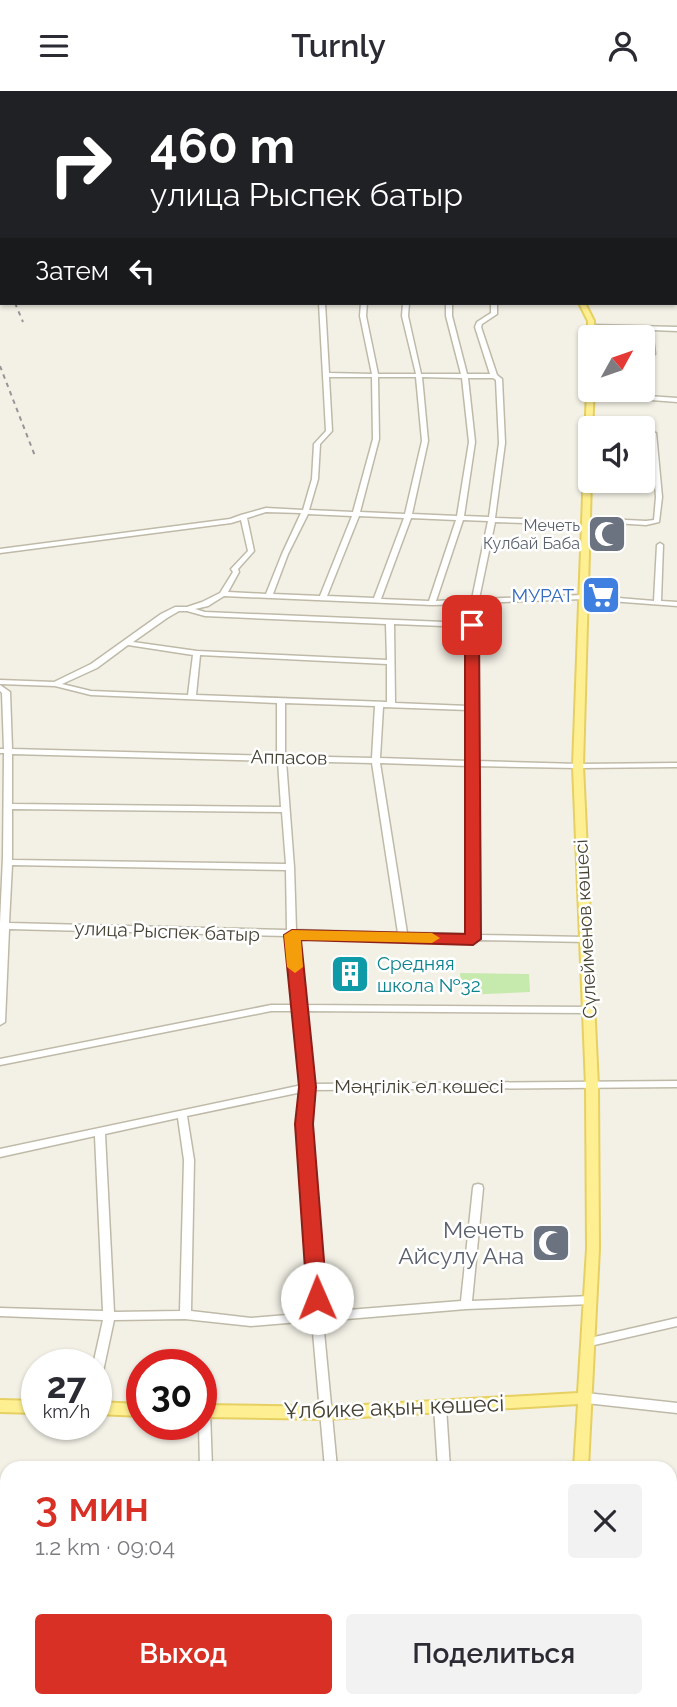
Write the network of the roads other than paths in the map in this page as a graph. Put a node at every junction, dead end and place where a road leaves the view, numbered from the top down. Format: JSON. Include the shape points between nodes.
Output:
{"nodes":[{"id":1,"x":322,"y":305,"type":"edge"},
{"id":2,"x":364,"y":305,"type":"edge"},
{"id":3,"x":406,"y":305,"type":"edge"},
{"id":4,"x":449,"y":305,"type":"edge"},
{"id":5,"x":495,"y":305,"type":"edge"},
{"id":6,"x":583,"y":305,"type":"edge"},
{"id":7,"x":591,"y":325,"type":"edge"},
{"id":8,"x":655,"y":328,"type":"edge"},
{"id":9,"x":677,"y":329,"type":"edge"},
{"id":10,"x":328,"y":375,"type":"junction"},
{"id":11,"x":376,"y":375,"type":"junction"},
{"id":12,"x":419,"y":376,"type":"junction"},
{"id":13,"x":494,"y":376,"type":"junction"},
{"id":14,"x":465,"y":377,"type":"junction"},
{"id":15,"x":655,"y":398,"type":"edge"},
{"id":16,"x":677,"y":400,"type":"edge"},
{"id":17,"x":589,"y":403,"type":"edge"},
{"id":18,"x":655,"y":455,"type":"edge"},
{"id":19,"x":305,"y":513,"type":"junction"},
{"id":20,"x":356,"y":515,"type":"junction"},
{"id":21,"x":243,"y":516,"type":"junction"},
{"id":22,"x":408,"y":516,"type":"junction"},
{"id":23,"x":460,"y":518,"type":"junction"},
{"id":24,"x":492,"y":519,"type":"junction"},
{"id":25,"x":586,"y":520,"type":"junction"},
{"id":26,"x":526,"y":521,"type":"dead end"},
{"id":27,"x":660,"y":545,"type":"dead end"},
{"id":28,"x":0,"y":551,"type":"edge"},
{"id":29,"x":223,"y":594,"type":"junction"},
{"id":30,"x":269,"y":596,"type":"junction"},
{"id":31,"x":583,"y":597,"type":"junction"},
{"id":32,"x":322,"y":599,"type":"junction"},
{"id":33,"x":377,"y":601,"type":"junction"},
{"id":34,"x":474,"y":602,"type":"junction"},
{"id":35,"x":432,"y":603,"type":"junction"},
{"id":36,"x":657,"y":603,"type":"junction"},
{"id":37,"x":677,"y":604,"type":"edge"},
{"id":38,"x":187,"y":610,"type":"junction"},
{"id":39,"x":390,"y":622,"type":"junction"},
{"id":40,"x":472,"y":625,"type":"junction"},
{"id":41,"x":126,"y":643,"type":"junction"},
{"id":42,"x":197,"y":653,"type":"junction"},
{"id":43,"x":389,"y":662,"type":"junction"},
{"id":44,"x":0,"y":682,"type":"edge"},
{"id":45,"x":22,"y":684,"type":"junction"},
{"id":46,"x":55,"y":684,"type":"junction"},
{"id":47,"x":3,"y":690,"type":"edge"},
{"id":48,"x":192,"y":697,"type":"junction"},
{"id":49,"x":281,"y":701,"type":"junction"},
{"id":50,"x":379,"y":705,"type":"junction"},
{"id":51,"x":391,"y":705,"type":"junction"},
{"id":52,"x":473,"y":708,"type":"junction"},
{"id":53,"x":5,"y":751,"type":"edge"},
{"id":54,"x":282,"y":757,"type":"junction"},
{"id":55,"x":376,"y":760,"type":"junction"},
{"id":56,"x":473,"y":764,"type":"junction"},
{"id":57,"x":677,"y":765,"type":"edge"},
{"id":58,"x":578,"y":767,"type":"junction"},
{"id":59,"x":7,"y":806,"type":"junction"},
{"id":60,"x":285,"y":810,"type":"junction"},
{"id":61,"x":7,"y":862,"type":"junction"},
{"id":62,"x":290,"y":867,"type":"junction"},
{"id":63,"x":4,"y":926,"type":"edge"},
{"id":64,"x":292,"y":935,"type":"junction"},
{"id":65,"x":403,"y":938,"type":"junction"},
{"id":66,"x":473,"y":939,"type":"junction"},
{"id":67,"x":585,"y":940,"type":"junction"},
{"id":68,"x":298,"y":1007,"type":"junction"},
{"id":69,"x":589,"y":1010,"type":"junction"},
{"id":70,"x":0,"y":1022,"type":"edge"},
{"id":71,"x":0,"y":1062,"type":"edge"},
{"id":72,"x":677,"y":1084,"type":"edge"},
{"id":73,"x":592,"y":1086,"type":"junction"},
{"id":74,"x":307,"y":1087,"type":"junction"},
{"id":75,"x":182,"y":1114,"type":"junction"},
{"id":76,"x":100,"y":1132,"type":"junction"},
{"id":77,"x":0,"y":1153,"type":"edge"},
{"id":78,"x":478,"y":1188,"type":"dead end"},
{"id":79,"x":591,"y":1300,"type":"junction"},
{"id":80,"x":466,"y":1305,"type":"junction"},
{"id":81,"x":0,"y":1312,"type":"edge"},
{"id":82,"x":185,"y":1315,"type":"junction"},
{"id":83,"x":109,"y":1316,"type":"junction"},
{"id":84,"x":317,"y":1318,"type":"junction"},
{"id":85,"x":677,"y":1322,"type":"edge"},
{"id":86,"x":590,"y":1342,"type":"junction"},
{"id":87,"x":102,"y":1349,"type":"edge"},
{"id":88,"x":586,"y":1398,"type":"junction"},
{"id":89,"x":0,"y":1406,"type":"edge"},
{"id":90,"x":440,"y":1406,"type":"junction"},
{"id":91,"x":21,"y":1407,"type":"edge"},
{"id":92,"x":677,"y":1408,"type":"edge"},
{"id":93,"x":217,"y":1411,"type":"edge"},
{"id":94,"x":327,"y":1413,"type":"junction"},
{"id":95,"x":205,"y":1440,"type":"edge"},
{"id":96,"x":206,"y":1461,"type":"edge"},
{"id":97,"x":330,"y":1461,"type":"edge"},
{"id":98,"x":444,"y":1461,"type":"edge"},
{"id":99,"x":582,"y":1461,"type":"edge"}],
"edges":[{"from":1,"to":10,"type":"street"},
{"from":2,"to":11,"type":"street"},
{"from":3,"to":12,"type":"street"},
{"from":4,"to":14,"type":"street"},
{"from":5,"to":13,"type":"street","via":[[494,314],[478,327]]},
{"from":6,"to":7,"type":"main road"},
{"from":8,"to":9,"type":"street"},
{"from":10,"to":11,"type":"street"},
{"from":10,"to":19,"type":"street","via":[[329,431],[317,444],[315,479]]},
{"from":11,"to":12,"type":"street"},
{"from":11,"to":20,"type":"street","via":[[376,439]]},
{"from":12,"to":14,"type":"street"},
{"from":12,"to":22,"type":"street","via":[[425,441]]},
{"from":13,"to":14,"type":"street"},
{"from":13,"to":24,"type":"street","via":[[499,379],[502,443]]},
{"from":14,"to":23,"type":"street","via":[[472,442]]},
{"from":15,"to":16,"type":"street"},
{"from":17,"to":25,"type":"main road","name":"Сүлейменов көшесі"},
{"from":18,"to":25,"type":"street","via":[[657,521]]},
{"from":19,"to":20,"type":"street"},
{"from":19,"to":21,"type":"street","via":[[266,510]]},
{"from":19,"to":30,"type":"street"},
{"from":20,"to":22,"type":"street"},
{"from":20,"to":32,"type":"street"},
{"from":21,"to":28,"type":"street"},
{"from":21,"to":29,"type":"street","via":[[251,551],[234,569]]},
{"from":22,"to":23,"type":"street"},
{"from":22,"to":33,"type":"street"},
{"from":23,"to":24,"type":"street"},
{"from":23,"to":35,"type":"street"},
{"from":24,"to":26,"type":"street"},
{"from":24,"to":34,"type":"street"},
{"from":25,"to":31,"type":"main road","name":"Сүлейменов көшесі"},
{"from":27,"to":36,"type":"street"},
{"from":29,"to":30,"type":"street"},
{"from":29,"to":38,"type":"street"},
{"from":30,"to":32,"type":"street"},
{"from":31,"to":34,"type":"street"},
{"from":31,"to":36,"type":"street"},
{"from":31,"to":58,"type":"main road","name":"Сүлейменов көшесі"},
{"from":32,"to":33,"type":"street"},
{"from":33,"to":35,"type":"street"},
{"from":34,"to":35,"type":"street"},
{"from":34,"to":40,"type":"street"},
{"from":36,"to":37,"type":"street"},
{"from":38,"to":39,"type":"street"},
{"from":38,"to":41,"type":"street","via":[[164,616]]},
{"from":39,"to":40,"type":"street"},
{"from":39,"to":43,"type":"street"},
{"from":40,"to":52,"type":"street"},
{"from":41,"to":42,"type":"street"},
{"from":41,"to":46,"type":"street","via":[[94,666]]},
{"from":42,"to":43,"type":"street"},
{"from":42,"to":48,"type":"street"},
{"from":43,"to":51,"type":"street"},
{"from":44,"to":45,"type":"street"},
{"from":45,"to":46,"type":"street"},
{"from":45,"to":47,"type":"street"},
{"from":46,"to":48,"type":"street","via":[[90,693]]},
{"from":47,"to":53,"type":"street"},
{"from":48,"to":49,"type":"street"},
{"from":49,"to":50,"type":"street"},
{"from":49,"to":54,"type":"street"},
{"from":50,"to":51,"type":"street"},
{"from":50,"to":55,"type":"street"},
{"from":51,"to":52,"type":"street"},
{"from":52,"to":56,"type":"street"},
{"from":53,"to":54,"type":"street","name":"Аппасов"},
{"from":53,"to":59,"type":"street"},
{"from":54,"to":55,"type":"street","name":"Аппасов"},
{"from":54,"to":60,"type":"street"},
{"from":55,"to":56,"type":"street","name":"Аппасов"},
{"from":55,"to":65,"type":"street"},
{"from":56,"to":58,"type":"street","name":"Аппасов"},
{"from":56,"to":66,"type":"street"},
{"from":57,"to":58,"type":"street"},
{"from":58,"to":67,"type":"main road","name":"Сүлейменов көшесі"},
{"from":59,"to":60,"type":"street"},
{"from":59,"to":61,"type":"street"},
{"from":60,"to":62,"type":"street"},
{"from":61,"to":62,"type":"street"},
{"from":61,"to":63,"type":"street"},
{"from":62,"to":64,"type":"street"},
{"from":63,"to":64,"type":"street","name":"улица Рыспек батыр"},
{"from":63,"to":70,"type":"street"},
{"from":64,"to":65,"type":"street","name":"улица Рыспек батыр"},
{"from":64,"to":68,"type":"street"},
{"from":65,"to":66,"type":"street","name":"улица Рыспек батыр"},
{"from":66,"to":67,"type":"street","name":"улица Рыспек батыр"},
{"from":67,"to":69,"type":"main road","name":"Сүлейменов көшесі"},
{"from":68,"to":69,"type":"street"},
{"from":68,"to":71,"type":"street","via":[[271,1008]]},
{"from":68,"to":74,"type":"street"},
{"from":69,"to":73,"type":"main road","name":"Сүлейменов көшесі"},
{"from":72,"to":73,"type":"street","name":"Мәңгілік ел көшесі"},
{"from":73,"to":74,"type":"street","name":"Мәңгілік ел көшесі"},
{"from":73,"to":79,"type":"main road","name":"Сүлейменов көшесі"},
{"from":74,"to":75,"type":"street","name":"Мәңгілік ел көшесі"},
{"from":74,"to":84,"type":"street","via":[[304,1124]]},
{"from":75,"to":76,"type":"street","name":"Мәңгілік ел көшесі"},
{"from":75,"to":82,"type":"street","via":[[189,1160]]},
{"from":76,"to":77,"type":"street","name":"Мәңгілік ел көшесі"},
{"from":76,"to":83,"type":"street"},
{"from":78,"to":80,"type":"street"},
{"from":79,"to":80,"type":"street"},
{"from":79,"to":86,"type":"main road","name":"Сүлейменов көшесі"},
{"from":80,"to":84,"type":"street"},
{"from":81,"to":83,"type":"street"},
{"from":82,"to":83,"type":"street"},
{"from":82,"to":84,"type":"street","via":[[251,1322]]},
{"from":83,"to":87,"type":"street"},
{"from":84,"to":94,"type":"street"},
{"from":85,"to":86,"type":"street"},
{"from":86,"to":88,"type":"main road","name":"Сүлейменов көшесі"},
{"from":88,"to":90,"type":"main road","name":"Ұлбике ақын көшесі"},
{"from":88,"to":92,"type":"street"},
{"from":88,"to":99,"type":"main road","name":"Сүлейменов көшесі"},
{"from":89,"to":91,"type":"main road"},
{"from":90,"to":94,"type":"main road","name":"Ұлбике ақын көшесі"},
{"from":90,"to":98,"type":"street"},
{"from":93,"to":94,"type":"main road","name":"Ұлбике ақын көшесі"},
{"from":94,"to":97,"type":"street"},
{"from":95,"to":96,"type":"street"}]}
